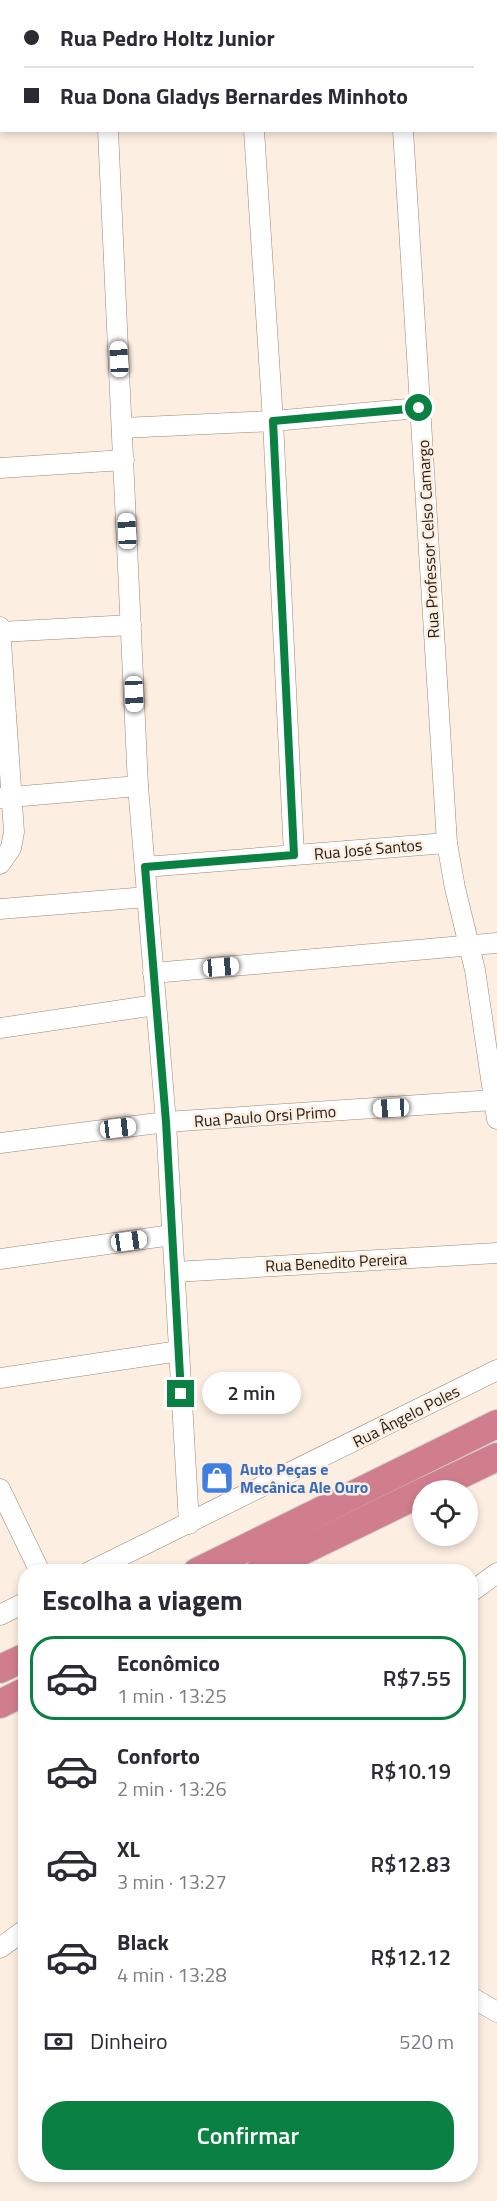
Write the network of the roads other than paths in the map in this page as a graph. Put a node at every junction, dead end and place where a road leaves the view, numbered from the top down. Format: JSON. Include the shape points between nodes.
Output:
{"nodes":[{"id":1,"x":108,"y":132,"type":"edge"},
{"id":2,"x":254,"y":132,"type":"edge"},
{"id":3,"x":403,"y":132,"type":"edge"},
{"id":4,"x":419,"y":408,"type":"junction"},
{"id":5,"x":273,"y":421,"type":"junction"},
{"id":6,"x":122,"y":428,"type":"junction"},
{"id":7,"x":124,"y":460,"type":"junction"},
{"id":8,"x":0,"y":468,"type":"edge"},
{"id":9,"x":131,"y":625,"type":"junction"},
{"id":10,"x":0,"y":630,"type":"edge"},
{"id":11,"x":138,"y":786,"type":"junction"},
{"id":12,"x":6,"y":798,"type":"edge"},
{"id":13,"x":447,"y":843,"type":"junction"},
{"id":14,"x":294,"y":855,"type":"junction"},
{"id":15,"x":0,"y":864,"type":"edge"},
{"id":16,"x":145,"y":867,"type":"junction"},
{"id":17,"x":147,"y":897,"type":"junction"},
{"id":18,"x":0,"y":909,"type":"edge"},
{"id":19,"x":497,"y":943,"type":"edge"},
{"id":20,"x":470,"y":945,"type":"junction"},
{"id":21,"x":153,"y":973,"type":"junction"},
{"id":22,"x":156,"y":1005,"type":"junction"},
{"id":23,"x":0,"y":1028,"type":"edge"},
{"id":24,"x":496,"y":1110,"type":"edge"},
{"id":25,"x":166,"y":1122,"type":"junction"},
{"id":26,"x":0,"y":1143,"type":"edge"},
{"id":27,"x":172,"y":1235,"type":"junction"},
{"id":28,"x":497,"y":1253,"type":"edge"},
{"id":29,"x":0,"y":1259,"type":"edge"},
{"id":30,"x":175,"y":1272,"type":"junction"},
{"id":31,"x":179,"y":1351,"type":"junction"},
{"id":32,"x":497,"y":1370,"type":"edge"},
{"id":33,"x":0,"y":1378,"type":"edge"},
{"id":34,"x":497,"y":1424,"type":"edge"},
{"id":35,"x":497,"y":1457,"type":"edge"},
{"id":36,"x":449,"y":1480,"type":"edge"},
{"id":37,"x":0,"y":1489,"type":"edge"},
{"id":38,"x":412,"y":1498,"type":"edge"},
{"id":39,"x":189,"y":1524,"type":"junction"},
{"id":40,"x":36,"y":1564,"type":"edge"},
{"id":41,"x":106,"y":1564,"type":"edge"},
{"id":42,"x":212,"y":1564,"type":"edge"},
{"id":43,"x":276,"y":1564,"type":"edge"},
{"id":44,"x":497,"y":1573,"type":"edge"},
{"id":45,"x":478,"y":1587,"type":"edge"},
{"id":46,"x":18,"y":1606,"type":"edge"},
{"id":47,"x":0,"y":1615,"type":"edge"},
{"id":48,"x":18,"y":1660,"type":"edge"},
{"id":49,"x":0,"y":1669,"type":"edge"},
{"id":50,"x":18,"y":1935,"type":"edge"},
{"id":51,"x":0,"y":1948,"type":"edge"},
{"id":52,"x":478,"y":2001,"type":"edge"},
{"id":53,"x":497,"y":2012,"type":"edge"}],
"edges":[{"from":1,"to":6,"type":"street"},
{"from":2,"to":5,"type":"street"},
{"from":3,"to":4,"type":"street","name":"Rua Professor Celso Camargo"},
{"from":4,"to":5,"type":"street"},
{"from":4,"to":13,"type":"street","name":"Rua Professor Celso Camargo"},
{"from":5,"to":6,"type":"street"},
{"from":5,"to":14,"type":"street"},
{"from":6,"to":7,"type":"street"},
{"from":7,"to":8,"type":"street"},
{"from":7,"to":9,"type":"street"},
{"from":9,"to":10,"type":"street"},
{"from":9,"to":11,"type":"street"},
{"from":10,"to":12,"type":"street"},
{"from":11,"to":12,"type":"street"},
{"from":11,"to":16,"type":"street"},
{"from":12,"to":15,"type":"street","via":[[14,832],[11,848]]},
{"from":13,"to":14,"type":"street","name":"Rua José Santos"},
{"from":13,"to":20,"type":"street","name":"Rua Professor Celso Camargo"},
{"from":14,"to":16,"type":"street","name":"Rua José Santos"},
{"from":16,"to":17,"type":"street"},
{"from":17,"to":18,"type":"street"},
{"from":17,"to":21,"type":"street"},
{"from":19,"to":20,"type":"street"},
{"from":20,"to":21,"type":"street"},
{"from":20,"to":24,"type":"street","name":"Rua Professor Celso Camargo"},
{"from":21,"to":22,"type":"street"},
{"from":22,"to":23,"type":"street"},
{"from":22,"to":25,"type":"street"},
{"from":24,"to":25,"type":"street","name":"Rua Paulo Orsi Primo"},
{"from":25,"to":26,"type":"street","name":"Rua Paulo Orsi Primo"},
{"from":25,"to":27,"type":"street"},
{"from":27,"to":29,"type":"street"},
{"from":27,"to":30,"type":"street"},
{"from":28,"to":30,"type":"street","name":"Rua Benedito Pereira"},
{"from":30,"to":31,"type":"street"},
{"from":31,"to":33,"type":"street"},
{"from":31,"to":39,"type":"street"},
{"from":32,"to":39,"type":"street","name":"Rua Ângelo Poles"},
{"from":34,"to":42,"type":"highway"},
{"from":35,"to":36,"type":"highway"},
{"from":37,"to":40,"type":"street"},
{"from":38,"to":43,"type":"highway"},
{"from":39,"to":41,"type":"street","name":"Rua Ângelo Poles"},
{"from":44,"to":45,"type":"street"},
{"from":46,"to":47,"type":"street"},
{"from":48,"to":49,"type":"highway"},
{"from":50,"to":51,"type":"street"},
{"from":52,"to":53,"type":"street"}]}
